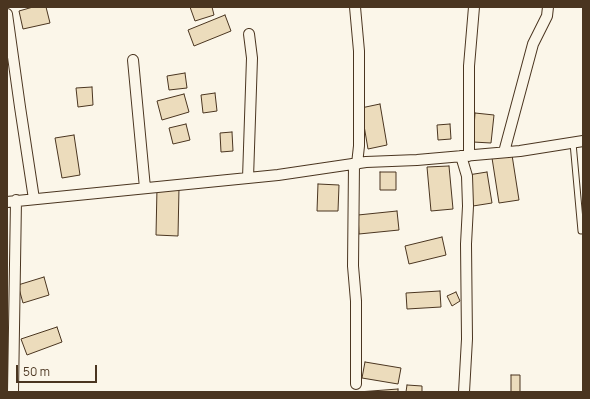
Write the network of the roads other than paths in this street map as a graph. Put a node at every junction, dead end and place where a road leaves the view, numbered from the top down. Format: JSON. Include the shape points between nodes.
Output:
{"nodes":[{"id":1,"x":355,"y":7,"type":"edge"},
{"id":2,"x":474,"y":7,"type":"edge"},
{"id":3,"x":548,"y":7,"type":"edge"},
{"id":4,"x":7,"y":14,"type":"edge"},
{"id":5,"x":249,"y":34,"type":"dead end"},
{"id":6,"x":133,"y":60,"type":"dead end"},
{"id":7,"x":578,"y":142,"type":"edge"},
{"id":8,"x":504,"y":152,"type":"junction"},
{"id":9,"x":465,"y":156,"type":"junction"},
{"id":10,"x":355,"y":164,"type":"junction"},
{"id":11,"x":248,"y":178,"type":"junction"},
{"id":12,"x":145,"y":188,"type":"junction"},
{"id":13,"x":34,"y":199,"type":"junction"},
{"id":14,"x":11,"y":201,"type":"edge"},
{"id":15,"x":581,"y":231,"type":"dead end"},
{"id":16,"x":356,"y":384,"type":"dead end"},
{"id":17,"x":13,"y":392,"type":"edge"},
{"id":18,"x":464,"y":392,"type":"edge"}],
"edges":[{"from":1,"to":10,"type":"street","via":[[359,64],[358,146]]},
{"from":2,"to":9,"type":"street"},
{"from":3,"to":8,"type":"street","via":[[547,16],[533,44]]},
{"from":4,"to":13,"type":"street"},
{"from":5,"to":11,"type":"street","via":[[252,58]]},
{"from":6,"to":12,"type":"street"},
{"from":7,"to":8,"type":"street"},
{"from":7,"to":15,"type":"lane"},
{"from":8,"to":9,"type":"street"},
{"from":9,"to":10,"type":"street"},
{"from":9,"to":18,"type":"street","via":[[468,206]]},
{"from":10,"to":11,"type":"street"},
{"from":10,"to":16,"type":"street","via":[[353,259]]},
{"from":11,"to":12,"type":"street"},
{"from":12,"to":13,"type":"street"},
{"from":13,"to":14,"type":"street"},
{"from":14,"to":17,"type":"street"}]}
